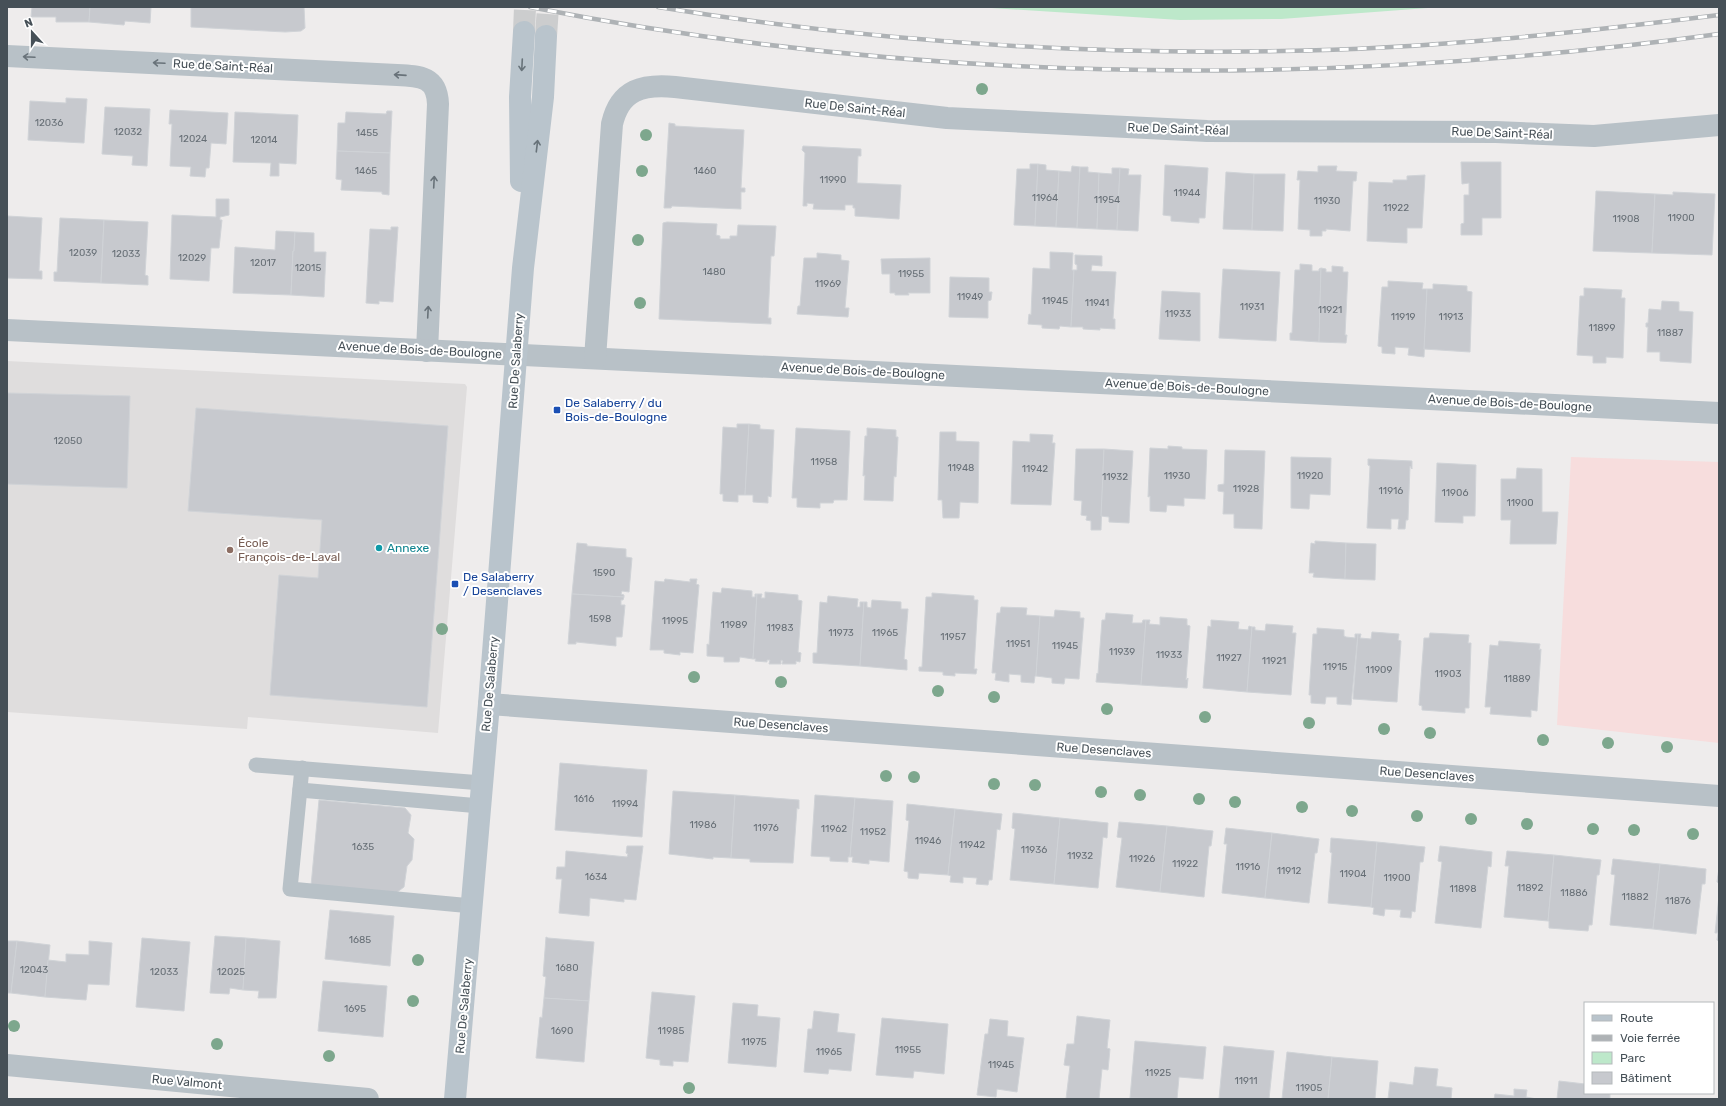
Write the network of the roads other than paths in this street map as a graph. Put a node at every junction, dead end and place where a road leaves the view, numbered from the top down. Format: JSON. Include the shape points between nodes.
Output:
{"nodes":[{"id":1,"x":524,"y":32,"type":"tunnel mouth"},
{"id":2,"x":546,"y":36,"type":"tunnel mouth"},
{"id":3,"x":7,"y":56,"type":"edge"},
{"id":4,"x":1719,"y":125,"type":"edge"},
{"id":5,"x":522,"y":268,"type":"junction"},
{"id":6,"x":7,"y":330,"type":"edge"},
{"id":7,"x":427,"y":350,"type":"junction"},
{"id":8,"x":517,"y":354,"type":"junction"},
{"id":9,"x":594,"y":358,"type":"junction"},
{"id":10,"x":1719,"y":413,"type":"edge"},
{"id":11,"x":489,"y":704,"type":"junction"},
{"id":12,"x":256,"y":765,"type":"dead end"},
{"id":13,"x":302,"y":768,"type":"junction"},
{"id":14,"x":482,"y":783,"type":"junction"},
{"id":15,"x":300,"y":790,"type":"junction"},
{"id":16,"x":1719,"y":796,"type":"edge"},
{"id":17,"x":480,"y":806,"type":"junction"},
{"id":18,"x":472,"y":906,"type":"junction"},
{"id":19,"x":7,"y":1065,"type":"edge"},
{"id":20,"x":368,"y":1099,"type":"edge"},
{"id":21,"x":455,"y":1099,"type":"edge"}],
"edges":[{"from":1,"to":5,"type":"main road","name":"Rue De Salaberry","one_way":true,"via":[[520,97]]},
{"from":5,"to":2,"type":"main road","name":"Rue De Salaberry","one_way":true,"via":[[543,97]]},
{"from":7,"to":3,"type":"street","name":"Rue de Saint-Réal","one_way":true,"via":[[438,104],[436,88],[426,79],[398,74]]},
{"from":4,"to":9,"type":"street","name":"Rue De Saint-Réal","via":[[1594,136],[1496,132],[1207,131],[946,118],[675,87],[656,86],[639,89],[623,99],[614,113],[612,124]]},
{"from":5,"to":8,"type":"main road","name":"Rue De Salaberry"},
{"from":6,"to":7,"type":"street","name":"Avenue de Bois-de-Boulogne"},
{"from":7,"to":8,"type":"street","name":"Avenue de Bois-de-Boulogne"},
{"from":8,"to":9,"type":"street","name":"Avenue de Bois-de-Boulogne"},
{"from":8,"to":11,"type":"main road","name":"Rue De Salaberry"},
{"from":9,"to":10,"type":"street","name":"Avenue de Bois-de-Boulogne"},
{"from":11,"to":14,"type":"main road","name":"Rue De Salaberry"},
{"from":11,"to":16,"type":"street","name":"Rue Desenclaves"},
{"from":12,"to":13,"type":"lane"},
{"from":13,"to":14,"type":"lane"},
{"from":13,"to":15,"type":"lane"},
{"from":14,"to":17,"type":"main road","name":"Rue De Salaberry"},
{"from":15,"to":17,"type":"lane"},
{"from":15,"to":18,"type":"lane","via":[[290,889]]},
{"from":17,"to":18,"type":"main road","name":"Rue De Salaberry"},
{"from":18,"to":21,"type":"main road","name":"Rue De Salaberry"},
{"from":19,"to":20,"type":"street","name":"Rue Valmont"}]}
